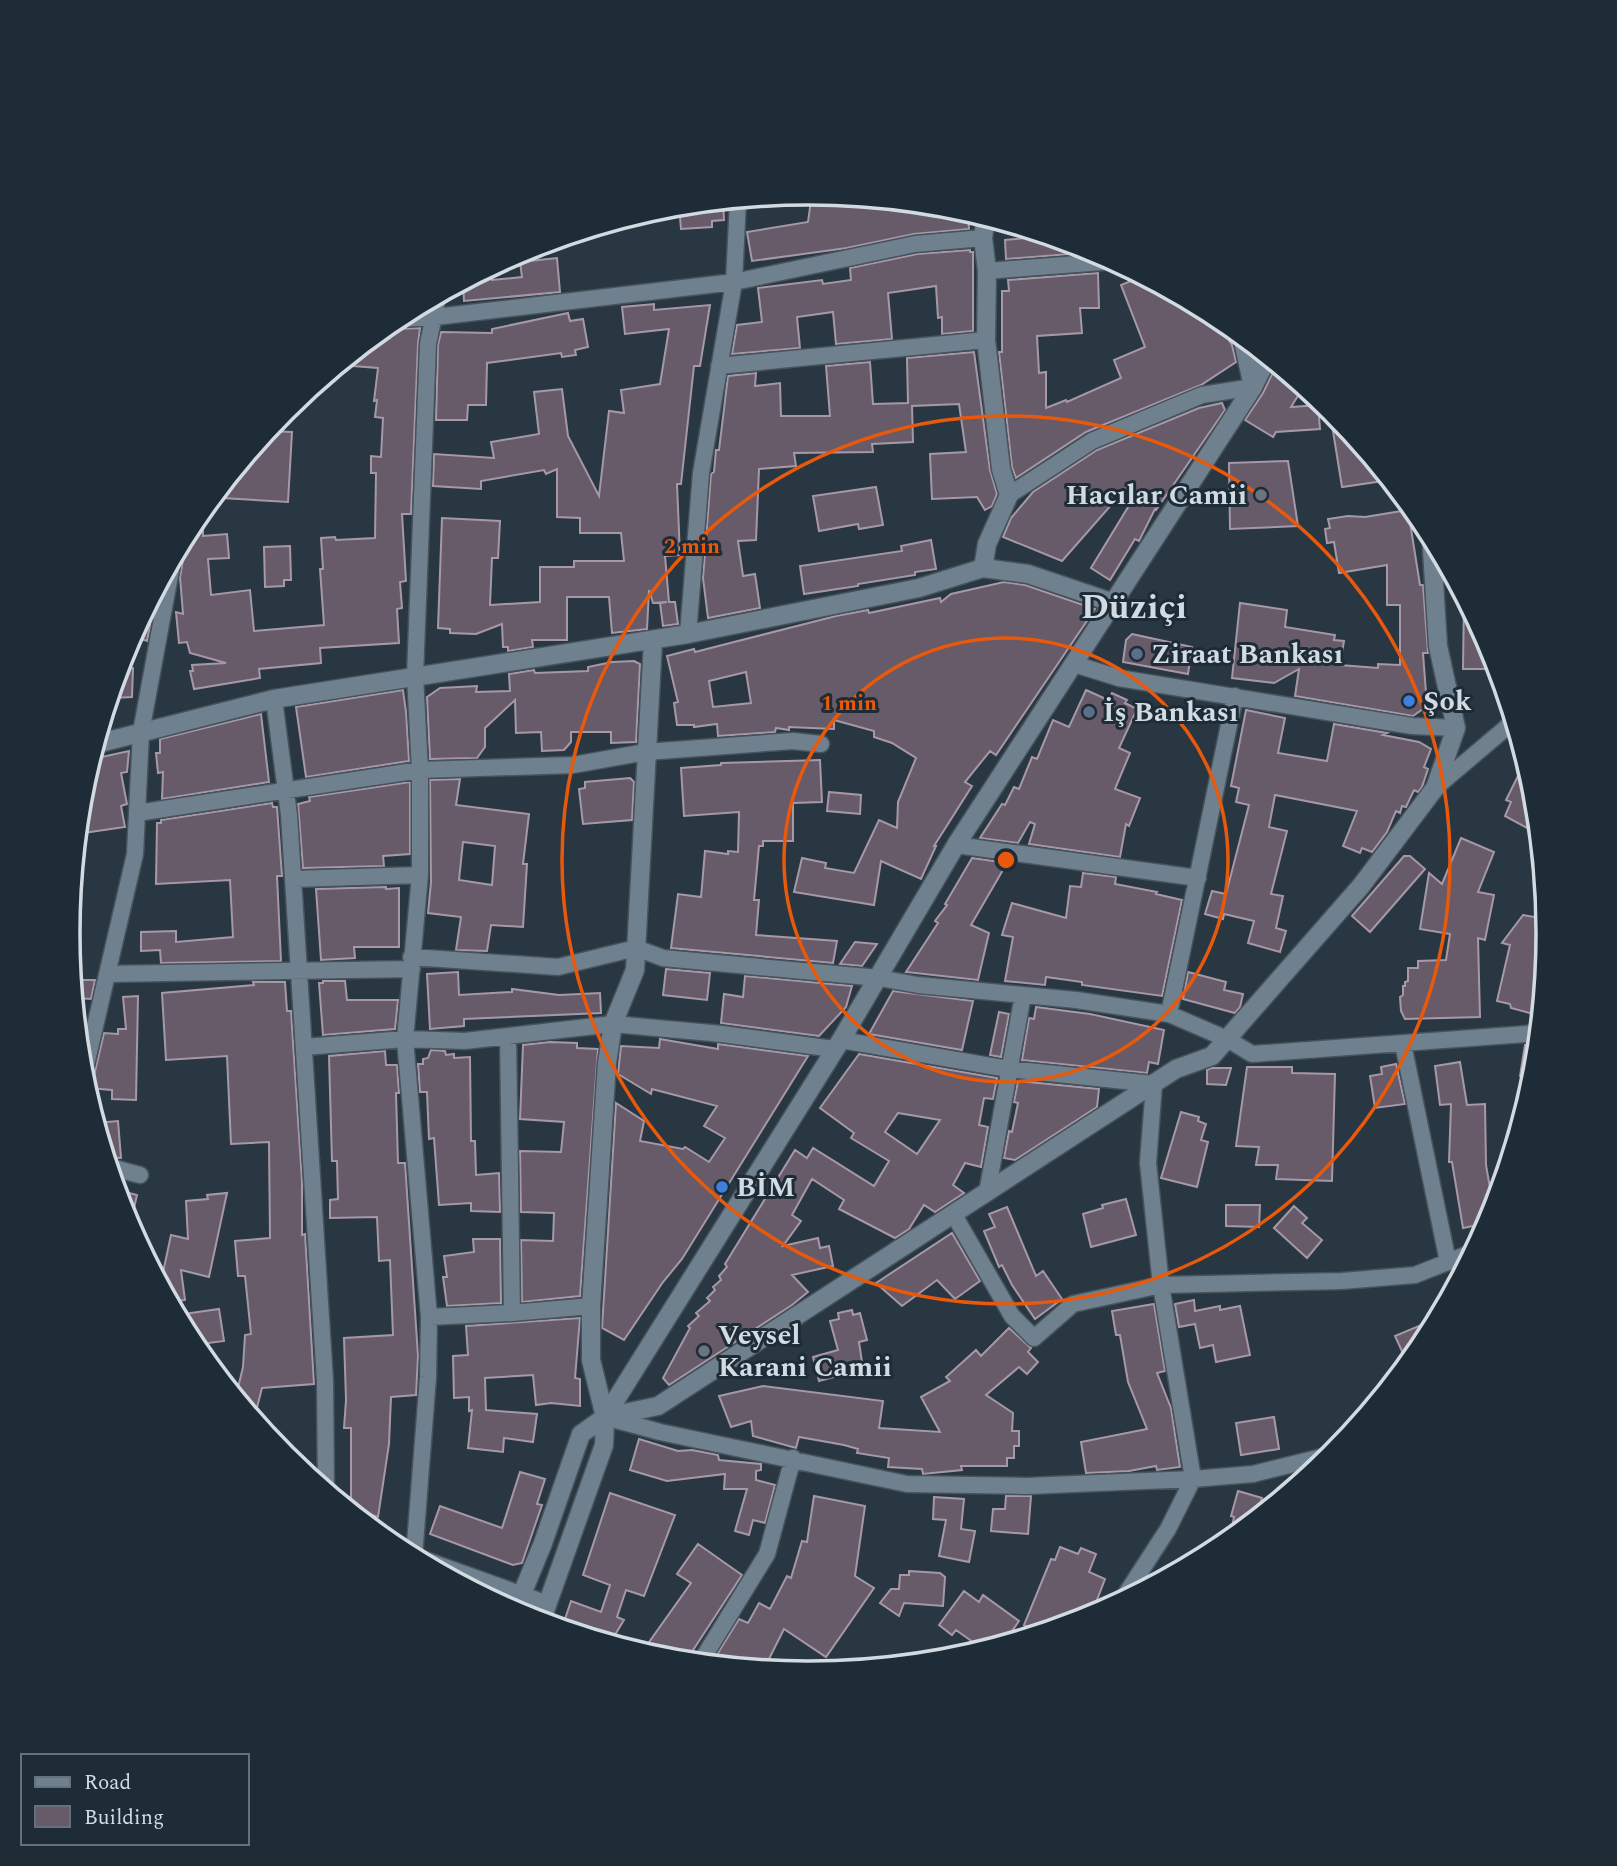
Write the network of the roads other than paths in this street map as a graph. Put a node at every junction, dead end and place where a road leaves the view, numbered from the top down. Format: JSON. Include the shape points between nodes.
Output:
{"nodes":[{"id":1,"x":738,"y":209,"type":"edge"},
{"id":2,"x":985,"y":227,"type":"edge"},
{"id":3,"x":983,"y":239,"type":"junction"},
{"id":4,"x":1093,"y":263,"type":"edge"},
{"id":5,"x":987,"y":271,"type":"junction"},
{"id":6,"x":734,"y":282,"type":"junction"},
{"id":7,"x":436,"y":308,"type":"edge"},
{"id":8,"x":435,"y":317,"type":"junction"},
{"id":9,"x":421,"y":318,"type":"edge"},
{"id":10,"x":986,"y":340,"type":"junction"},
{"id":11,"x":1245,"y":350,"type":"edge"},
{"id":12,"x":1264,"y":365,"type":"edge"},
{"id":13,"x":719,"y":366,"type":"junction"},
{"id":14,"x":1253,"y":387,"type":"junction"},
{"id":15,"x":1009,"y":495,"type":"junction"},
{"id":16,"x":1433,"y":559,"type":"edge"},
{"id":17,"x":983,"y":568,"type":"junction"},
{"id":18,"x":167,"y":589,"type":"edge"},
{"id":19,"x":1114,"y":603,"type":"junction"},
{"id":20,"x":688,"y":634,"type":"junction"},
{"id":21,"x":653,"y":640,"type":"junction"},
{"id":22,"x":1074,"y":664,"type":"junction"},
{"id":23,"x":415,"y":676,"type":"junction"},
{"id":24,"x":1235,"y":696,"type":"junction"},
{"id":25,"x":274,"y":699,"type":"junction"},
{"id":26,"x":1507,"y":727,"type":"edge"},
{"id":27,"x":1456,"y":728,"type":"junction"},
{"id":28,"x":141,"y":732,"type":"junction"},
{"id":29,"x":106,"y":741,"type":"edge"},
{"id":30,"x":821,"y":744,"type":"dead end"},
{"id":31,"x":646,"y":752,"type":"junction"},
{"id":32,"x":420,"y":770,"type":"junction"},
{"id":33,"x":1435,"y":788,"type":"junction"},
{"id":34,"x":286,"y":792,"type":"junction"},
{"id":35,"x":137,"y":813,"type":"junction"},
{"id":36,"x":956,"y":845,"type":"junction"},
{"id":37,"x":420,"y":875,"type":"junction"},
{"id":38,"x":1198,"y":878,"type":"junction"},
{"id":39,"x":293,"y":879,"type":"junction"},
{"id":40,"x":636,"y":948,"type":"junction"},
{"id":41,"x":411,"y":963,"type":"junction"},
{"id":42,"x":299,"y":971,"type":"junction"},
{"id":43,"x":107,"y":974,"type":"junction"},
{"id":44,"x":879,"y":978,"type":"junction"},
{"id":45,"x":1023,"y":995,"type":"junction"},
{"id":46,"x":1169,"y":1013,"type":"junction"},
{"id":47,"x":613,"y":1024,"type":"junction"},
{"id":48,"x":1529,"y":1034,"type":"edge"},
{"id":49,"x":508,"y":1036,"type":"junction"},
{"id":50,"x":405,"y":1039,"type":"junction"},
{"id":51,"x":1227,"y":1039,"type":"junction"},
{"id":52,"x":1403,"y":1044,"type":"junction"},
{"id":53,"x":838,"y":1045,"type":"junction"},
{"id":54,"x":90,"y":1048,"type":"edge"},
{"id":55,"x":304,"y":1048,"type":"junction"},
{"id":56,"x":1009,"y":1069,"type":"junction"},
{"id":57,"x":1154,"y":1084,"type":"junction"},
{"id":58,"x":120,"y":1170,"type":"edge"},
{"id":59,"x":140,"y":1175,"type":"dead end"},
{"id":60,"x":987,"y":1193,"type":"junction"},
{"id":61,"x":954,"y":1215,"type":"junction"},
{"id":62,"x":1460,"y":1257,"type":"edge"},
{"id":63,"x":1448,"y":1262,"type":"junction"},
{"id":64,"x":1161,"y":1285,"type":"junction"},
{"id":65,"x":591,"y":1306,"type":"junction"},
{"id":66,"x":512,"y":1313,"type":"junction"},
{"id":67,"x":429,"y":1317,"type":"junction"},
{"id":68,"x":605,"y":1417,"type":"junction"},
{"id":69,"x":793,"y":1458,"type":"junction"},
{"id":70,"x":1310,"y":1460,"type":"edge"},
{"id":71,"x":326,"y":1478,"type":"edge"},
{"id":72,"x":1193,"y":1479,"type":"junction"},
{"id":73,"x":411,"y":1543,"type":"edge"},
{"id":74,"x":465,"y":1574,"type":"edge"},
{"id":75,"x":1132,"y":1585,"type":"edge"},
{"id":76,"x":522,"y":1594,"type":"junction"},
{"id":77,"x":519,"y":1601,"type":"edge"},
{"id":78,"x":548,"y":1604,"type":"junction"},
{"id":79,"x":545,"y":1611,"type":"edge"},
{"id":80,"x":705,"y":1654,"type":"edge"}],
"edges":[{"from":1,"to":6,"type":"street"},
{"from":2,"to":3,"type":"street"},
{"from":3,"to":5,"type":"street"},
{"from":3,"to":6,"type":"street","via":[[915,244]]},
{"from":4,"to":5,"type":"street"},
{"from":5,"to":10,"type":"street"},
{"from":6,"to":8,"type":"street"},
{"from":6,"to":13,"type":"street"},
{"from":7,"to":8,"type":"street"},
{"from":8,"to":9,"type":"street"},
{"from":8,"to":23,"type":"street","via":[[428,344]]},
{"from":10,"to":13,"type":"street"},
{"from":10,"to":15,"type":"street","via":[[1001,469]]},
{"from":11,"to":14,"type":"street"},
{"from":12,"to":14,"type":"street"},
{"from":13,"to":20,"type":"street","via":[[701,473]]},
{"from":14,"to":15,"type":"street","via":[[1202,395],[1092,441]]},
{"from":14,"to":19,"type":"street"},
{"from":15,"to":17,"type":"street","via":[[987,544]]},
{"from":16,"to":27,"type":"street","via":[[1438,646]]},
{"from":17,"to":19,"type":"street","via":[[1028,574]]},
{"from":17,"to":20,"type":"street","via":[[919,588]]},
{"from":18,"to":28,"type":"street"},
{"from":19,"to":22,"type":"street"},
{"from":20,"to":21,"type":"street"},
{"from":21,"to":23,"type":"street"},
{"from":21,"to":31,"type":"street"},
{"from":22,"to":24,"type":"street","via":[[1119,678]]},
{"from":22,"to":36,"type":"street"},
{"from":23,"to":25,"type":"street"},
{"from":23,"to":32,"type":"street"},
{"from":24,"to":27,"type":"street","via":[[1412,726]]},
{"from":24,"to":38,"type":"street"},
{"from":25,"to":28,"type":"street"},
{"from":25,"to":34,"type":"street"},
{"from":26,"to":33,"type":"street"},
{"from":27,"to":33,"type":"street"},
{"from":28,"to":29,"type":"street"},
{"from":28,"to":35,"type":"street"},
{"from":30,"to":31,"type":"street","via":[[793,741]]},
{"from":31,"to":32,"type":"street","via":[[573,765]]},
{"from":31,"to":40,"type":"street"},
{"from":32,"to":34,"type":"street"},
{"from":32,"to":37,"type":"street"},
{"from":33,"to":51,"type":"street","via":[[1361,886]]},
{"from":34,"to":35,"type":"street"},
{"from":34,"to":39,"type":"street"},
{"from":35,"to":43,"type":"street","via":[[135,854]]},
{"from":36,"to":38,"type":"street"},
{"from":36,"to":44,"type":"street"},
{"from":37,"to":39,"type":"street"},
{"from":37,"to":41,"type":"street"},
{"from":38,"to":46,"type":"street"},
{"from":39,"to":42,"type":"street"},
{"from":40,"to":41,"type":"street","via":[[558,967]]},
{"from":40,"to":44,"type":"street","via":[[663,958]]},
{"from":40,"to":47,"type":"street","via":[[635,970]]},
{"from":41,"to":42,"type":"street"},
{"from":41,"to":50,"type":"street"},
{"from":42,"to":43,"type":"street"},
{"from":42,"to":55,"type":"street"},
{"from":43,"to":54,"type":"street"},
{"from":44,"to":45,"type":"street"},
{"from":44,"to":53,"type":"street"},
{"from":45,"to":46,"type":"street"},
{"from":45,"to":56,"type":"street"},
{"from":46,"to":51,"type":"street"},
{"from":47,"to":49,"type":"street"},
{"from":47,"to":53,"type":"street"},
{"from":47,"to":65,"type":"street"},
{"from":48,"to":52,"type":"street"},
{"from":49,"to":50,"type":"street","via":[[465,1041]]},
{"from":49,"to":66,"type":"street"},
{"from":50,"to":55,"type":"street"},
{"from":50,"to":67,"type":"street"},
{"from":51,"to":52,"type":"street","via":[[1252,1054]]},
{"from":51,"to":57,"type":"street","via":[[1212,1056],[1176,1069]]},
{"from":52,"to":63,"type":"street"},
{"from":53,"to":56,"type":"street"},
{"from":53,"to":68,"type":"street"},
{"from":55,"to":71,"type":"street","via":[[325,1381]]},
{"from":56,"to":57,"type":"street"},
{"from":56,"to":60,"type":"street"},
{"from":57,"to":60,"type":"street"},
{"from":57,"to":64,"type":"street","via":[[1148,1163]]},
{"from":58,"to":59,"type":"street"},
{"from":60,"to":61,"type":"street"},
{"from":61,"to":64,"type":"street","via":[[1012,1315],[1034,1338],[1073,1304]]},
{"from":61,"to":68,"type":"street","via":[[658,1406]]},
{"from":62,"to":63,"type":"street"},
{"from":63,"to":64,"type":"street","via":[[1415,1275],[1342,1281]]},
{"from":64,"to":72,"type":"street"},
{"from":65,"to":66,"type":"street"},
{"from":65,"to":68,"type":"street","via":[[591,1360]]},
{"from":66,"to":67,"type":"street"},
{"from":67,"to":73,"type":"street","via":[[428,1377]]},
{"from":68,"to":69,"type":"street"},
{"from":68,"to":76,"type":"street","via":[[581,1434]]},
{"from":68,"to":78,"type":"street","via":[[604,1445]]},
{"from":69,"to":72,"type":"street","via":[[907,1483],[1027,1486]]},
{"from":69,"to":80,"type":"street","via":[[766,1554]]},
{"from":70,"to":72,"type":"street","via":[[1253,1474]]},
{"from":72,"to":75,"type":"street"},
{"from":74,"to":76,"type":"street"},
{"from":76,"to":77,"type":"street"},
{"from":76,"to":78,"type":"street"},
{"from":78,"to":79,"type":"street"}]}
